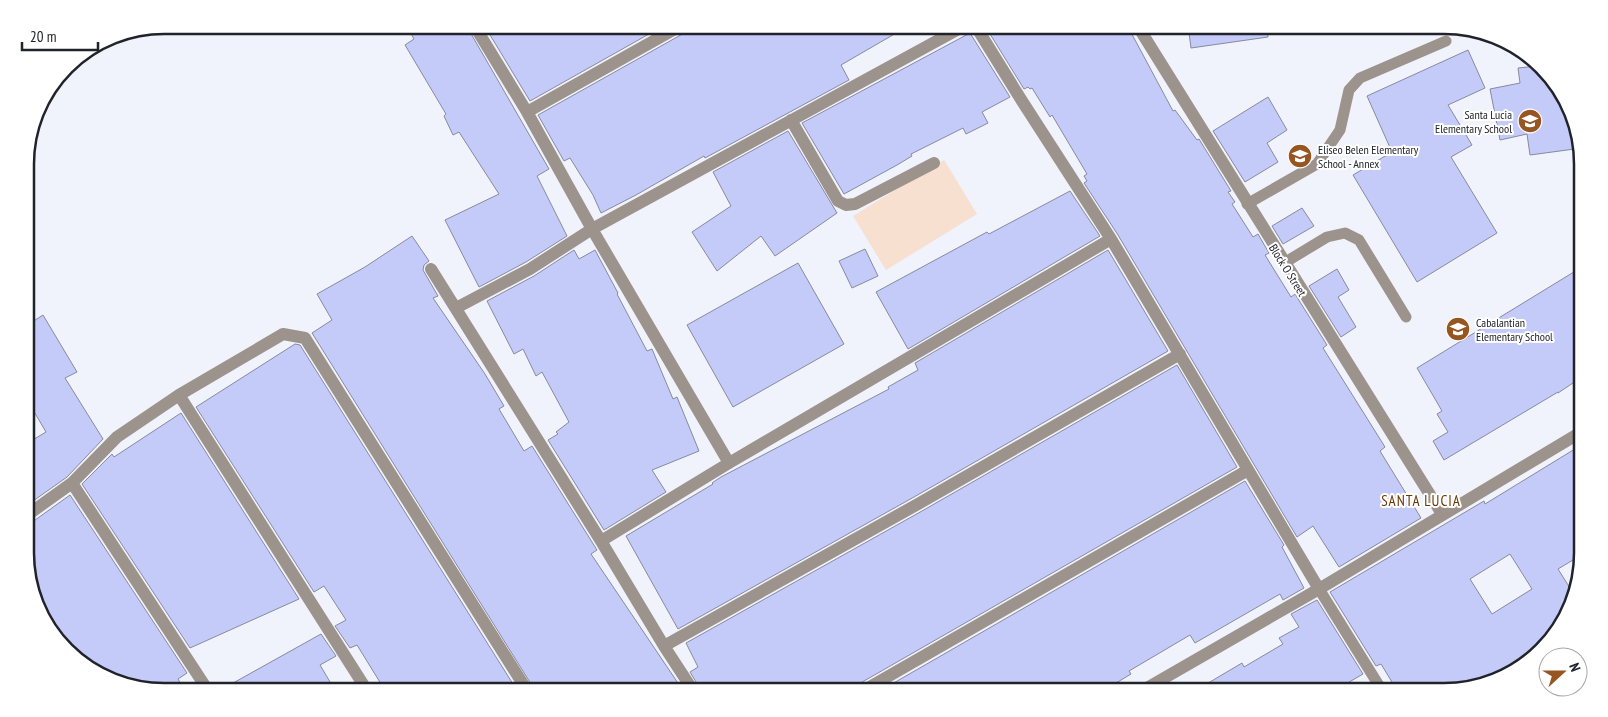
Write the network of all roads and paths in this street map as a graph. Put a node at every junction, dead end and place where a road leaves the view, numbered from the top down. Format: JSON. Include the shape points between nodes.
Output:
{"nodes":[{"id":1,"x":479,"y":34,"type":"edge"},
{"id":2,"x":666,"y":34,"type":"edge"},
{"id":3,"x":949,"y":34,"type":"edge"},
{"id":4,"x":981,"y":34,"type":"edge"},
{"id":5,"x":1143,"y":34,"type":"edge"},
{"id":6,"x":1446,"y":41,"type":"dead end"},
{"id":7,"x":527,"y":112,"type":"junction"},
{"id":8,"x":791,"y":120,"type":"junction"},
{"id":9,"x":934,"y":163,"type":"dead end"},
{"id":10,"x":1247,"y":204,"type":"junction"},
{"id":11,"x":592,"y":229,"type":"junction"},
{"id":12,"x":1111,"y":240,"type":"junction"},
{"id":13,"x":1284,"y":263,"type":"junction"},
{"id":14,"x":430,"y":269,"type":"dead end"},
{"id":15,"x":456,"y":308,"type":"junction"},
{"id":16,"x":1406,"y":317,"type":"dead end"},
{"id":17,"x":1180,"y":354,"type":"junction"},
{"id":18,"x":179,"y":395,"type":"junction"},
{"id":19,"x":1574,"y":435,"type":"edge"},
{"id":20,"x":729,"y":462,"type":"junction"},
{"id":21,"x":1248,"y":470,"type":"junction"},
{"id":22,"x":72,"y":483,"type":"junction"},
{"id":23,"x":34,"y":510,"type":"edge"},
{"id":24,"x":1442,"y":514,"type":"junction"},
{"id":25,"x":601,"y":541,"type":"junction"},
{"id":26,"x":1319,"y":589,"type":"junction"},
{"id":27,"x":664,"y":646,"type":"junction"},
{"id":28,"x":204,"y":683,"type":"edge"},
{"id":29,"x":362,"y":683,"type":"edge"},
{"id":30,"x":522,"y":683,"type":"edge"},
{"id":31,"x":688,"y":683,"type":"edge"},
{"id":32,"x":877,"y":683,"type":"edge"},
{"id":33,"x":1156,"y":683,"type":"edge"},
{"id":34,"x":1377,"y":683,"type":"edge"}],
"edges":[{"from":1,"to":7,"type":"street"},
{"from":2,"to":7,"type":"street"},
{"from":3,"to":8,"type":"street"},
{"from":4,"to":12,"type":"street"},
{"from":5,"to":10,"type":"street","name":"Block O Street"},
{"from":6,"to":10,"type":"lane","via":[[1360,78],[1349,90],[1340,130],[1317,164]]},
{"from":7,"to":11,"type":"street"},
{"from":8,"to":9,"type":"street","via":[[838,201],[846,206]]},
{"from":8,"to":11,"type":"street"},
{"from":10,"to":13,"type":"street","name":"Block O Street"},
{"from":11,"to":15,"type":"street","via":[[530,269]]},
{"from":11,"to":20,"type":"street"},
{"from":12,"to":17,"type":"street"},
{"from":12,"to":20,"type":"street"},
{"from":13,"to":16,"type":"lane","via":[[1327,237],[1345,233],[1359,240]]},
{"from":13,"to":24,"type":"street","name":"Block O Street"},
{"from":14,"to":15,"type":"street"},
{"from":15,"to":25,"type":"street"},
{"from":17,"to":21,"type":"street"},
{"from":17,"to":27,"type":"street"},
{"from":18,"to":22,"type":"street","via":[[117,437]]},
{"from":18,"to":29,"type":"street"},
{"from":18,"to":30,"type":"street","via":[[283,334],[305,338]]},
{"from":19,"to":24,"type":"street"},
{"from":20,"to":25,"type":"street"},
{"from":21,"to":26,"type":"street"},
{"from":21,"to":32,"type":"street"},
{"from":22,"to":23,"type":"street"},
{"from":22,"to":28,"type":"street"},
{"from":24,"to":26,"type":"street"},
{"from":25,"to":27,"type":"street"},
{"from":26,"to":33,"type":"street"},
{"from":26,"to":34,"type":"lane"},
{"from":27,"to":31,"type":"street"}]}
